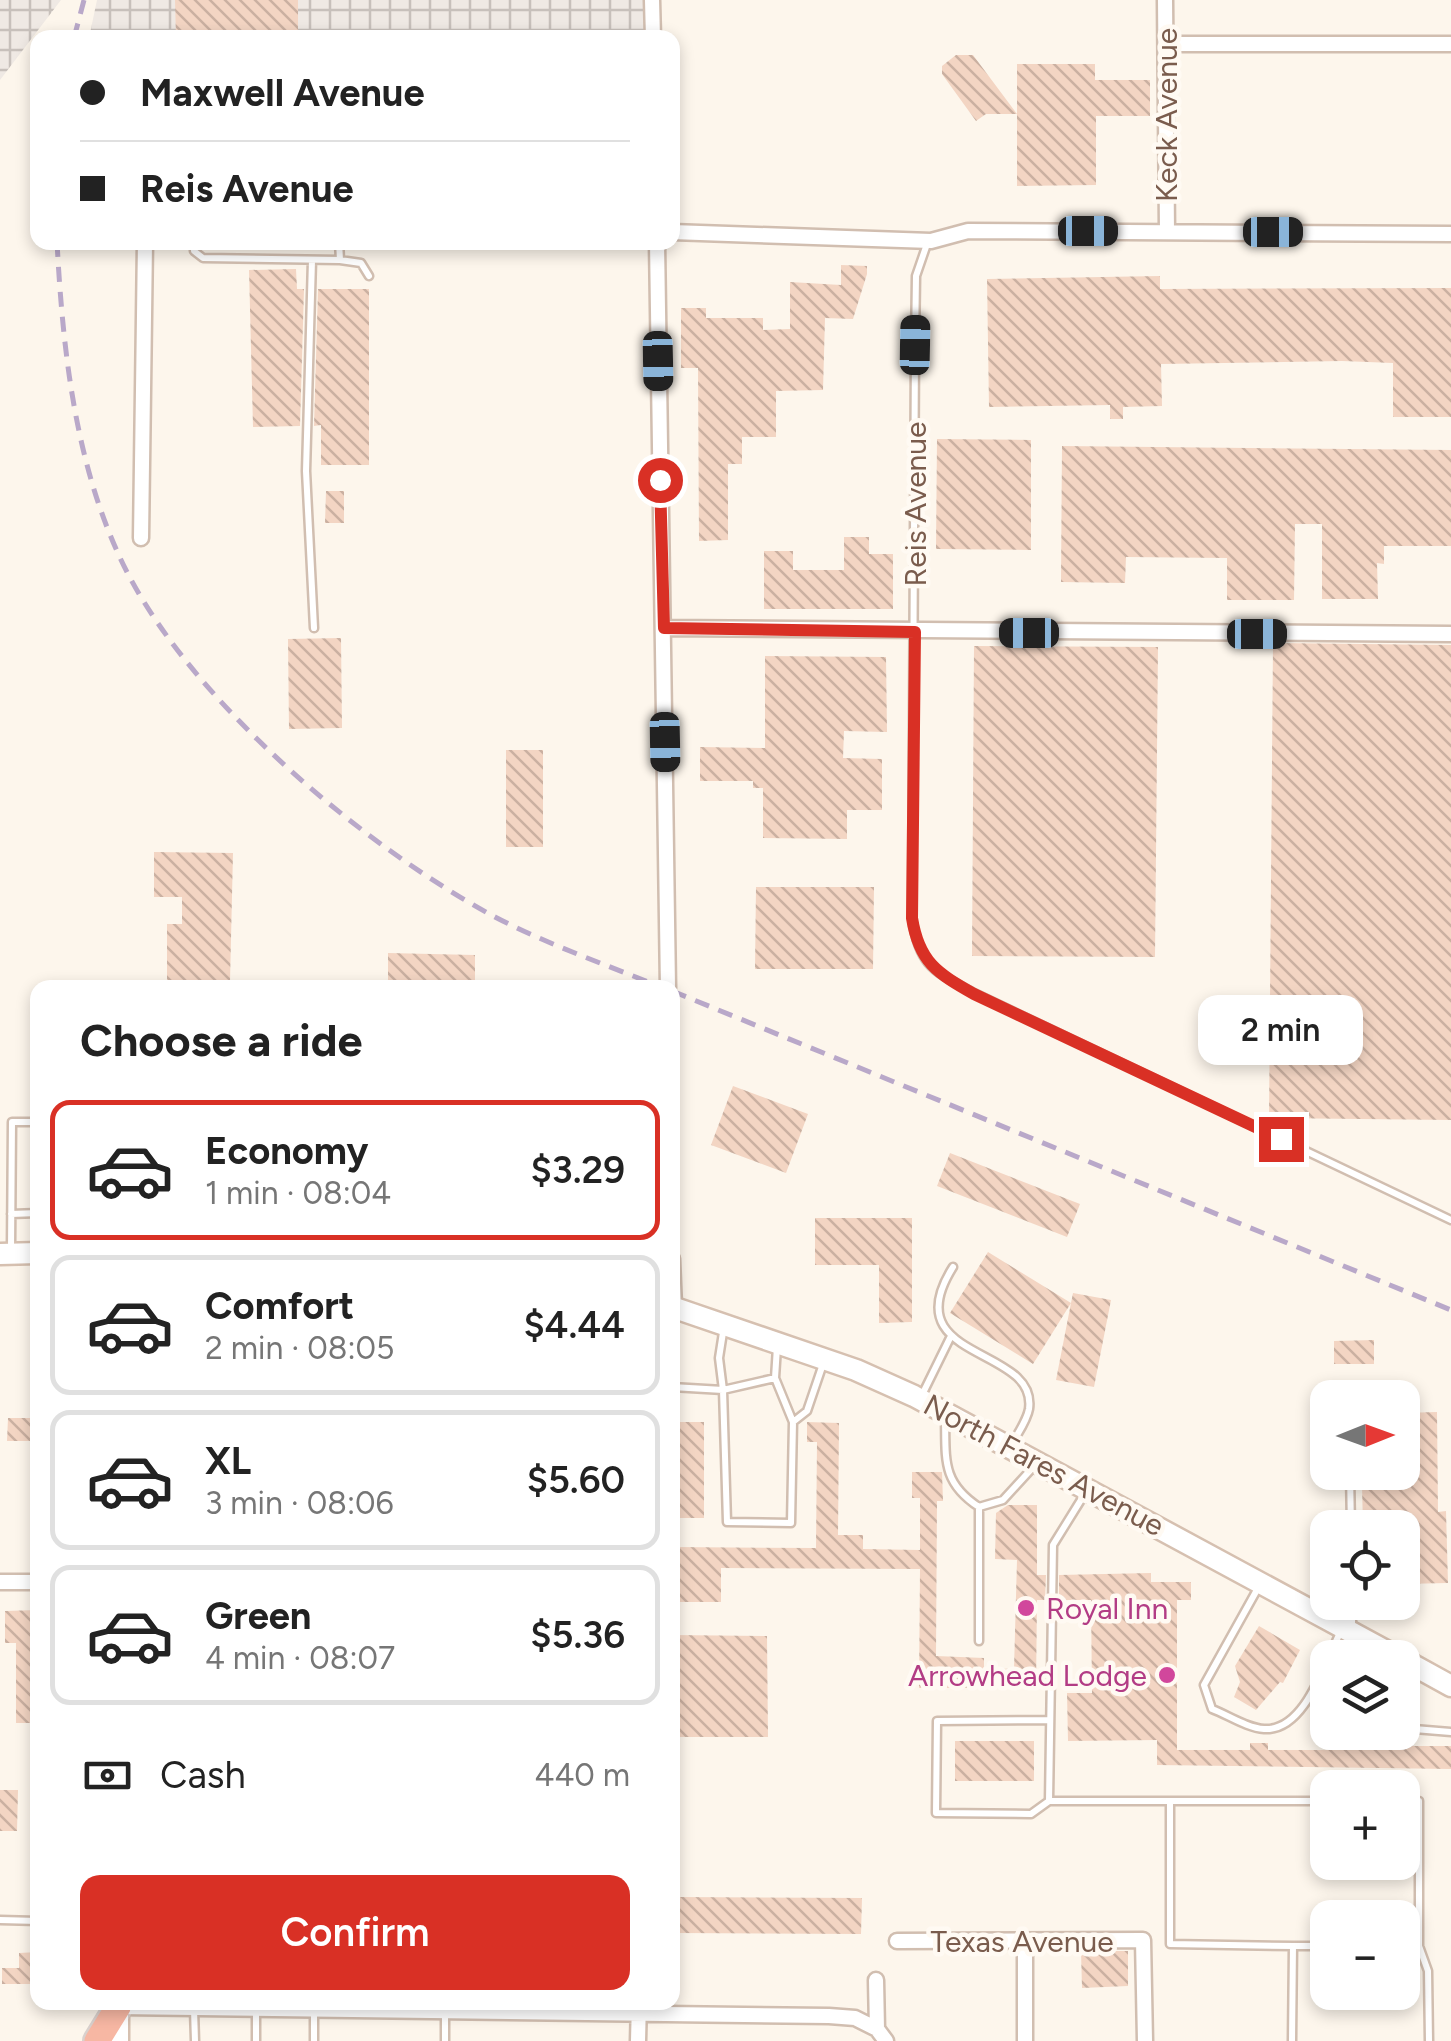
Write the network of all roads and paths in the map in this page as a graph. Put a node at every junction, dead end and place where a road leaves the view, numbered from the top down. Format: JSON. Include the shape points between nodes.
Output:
{"nodes":[{"id":1,"x":652,"y":0,"type":"edge"},
{"id":2,"x":1166,"y":0,"type":"edge"},
{"id":3,"x":653,"y":30,"type":"edge"},
{"id":4,"x":1166,"y":44,"type":"junction"},
{"id":5,"x":1451,"y":44,"type":"edge"},
{"id":6,"x":1167,"y":231,"type":"junction"},
{"id":7,"x":680,"y":232,"type":"edge"},
{"id":8,"x":1451,"y":234,"type":"edge"},
{"id":9,"x":931,"y":240,"type":"junction"},
{"id":10,"x":144,"y":250,"type":"edge"},
{"id":11,"x":194,"y":250,"type":"edge"},
{"id":12,"x":340,"y":250,"type":"edge"},
{"id":13,"x":657,"y":250,"type":"edge"},
{"id":14,"x":312,"y":260,"type":"junction"},
{"id":15,"x":340,"y":260,"type":"junction"},
{"id":16,"x":369,"y":276,"type":"dead end"},
{"id":17,"x":141,"y":538,"type":"dead end"},
{"id":18,"x":314,"y":628,"type":"dead end"},
{"id":19,"x":664,"y":628,"type":"junction"},
{"id":20,"x":915,"y":632,"type":"junction"},
{"id":21,"x":1451,"y":634,"type":"edge"},
{"id":22,"x":668,"y":980,"type":"edge"},
{"id":23,"x":30,"y":1122,"type":"edge"},
{"id":24,"x":12,"y":1214,"type":"junction"},
{"id":25,"x":30,"y":1214,"type":"edge"},
{"id":26,"x":1451,"y":1220,"type":"edge"},
{"id":27,"x":6,"y":1254,"type":"edge"},
{"id":28,"x":953,"y":1268,"type":"dead end"},
{"id":29,"x":680,"y":1309,"type":"edge"},
{"id":30,"x":725,"y":1322,"type":"junction"},
{"id":31,"x":950,"y":1338,"type":"junction"},
{"id":32,"x":777,"y":1341,"type":"junction"},
{"id":33,"x":826,"y":1358,"type":"junction"},
{"id":34,"x":776,"y":1378,"type":"junction"},
{"id":35,"x":680,"y":1387,"type":"edge"},
{"id":36,"x":722,"y":1390,"type":"junction"},
{"id":37,"x":920,"y":1399,"type":"junction"},
{"id":38,"x":945,"y":1411,"type":"junction"},
{"id":39,"x":792,"y":1422,"type":"junction"},
{"id":40,"x":1011,"y":1445,"type":"junction"},
{"id":41,"x":1039,"y":1460,"type":"junction"},
{"id":42,"x":1089,"y":1488,"type":"junction"},
{"id":43,"x":979,"y":1506,"type":"junction"},
{"id":44,"x":0,"y":1582,"type":"edge"},
{"id":45,"x":30,"y":1582,"type":"edge"},
{"id":46,"x":1262,"y":1582,"type":"junction"},
{"id":47,"x":1349,"y":1620,"type":"edge"},
{"id":48,"x":1347,"y":1629,"type":"junction"},
{"id":49,"x":1340,"y":1640,"type":"edge"},
{"id":50,"x":1365,"y":1640,"type":"edge"},
{"id":51,"x":978,"y":1641,"type":"dead end"},
{"id":52,"x":1420,"y":1672,"type":"edge"},
{"id":53,"x":1451,"y":1686,"type":"edge"},
{"id":54,"x":1310,"y":1692,"type":"edge"},
{"id":55,"x":1049,"y":1720,"type":"junction"},
{"id":56,"x":1420,"y":1729,"type":"edge"},
{"id":57,"x":1451,"y":1732,"type":"edge"},
{"id":58,"x":1048,"y":1800,"type":"junction"},
{"id":59,"x":1170,"y":1801,"type":"junction"},
{"id":60,"x":1310,"y":1801,"type":"edge"},
{"id":61,"x":0,"y":1920,"type":"edge"},
{"id":62,"x":30,"y":1921,"type":"edge"},
{"id":63,"x":897,"y":1941,"type":"dead end"},
{"id":64,"x":1025,"y":1941,"type":"junction"},
{"id":65,"x":1293,"y":1946,"type":"junction"},
{"id":66,"x":1310,"y":1946,"type":"edge"},
{"id":67,"x":1420,"y":1949,"type":"edge"},
{"id":68,"x":876,"y":1980,"type":"dead end"},
{"id":69,"x":115,"y":2010,"type":"edge"},
{"id":70,"x":118,"y":2010,"type":"edge"},
{"id":71,"x":194,"y":2010,"type":"edge"},
{"id":72,"x":256,"y":2010,"type":"edge"},
{"id":73,"x":314,"y":2010,"type":"edge"},
{"id":74,"x":445,"y":2010,"type":"edge"},
{"id":75,"x":639,"y":2010,"type":"edge"},
{"id":76,"x":680,"y":2010,"type":"edge"},
{"id":77,"x":882,"y":2035,"type":"edge"},
{"id":78,"x":97,"y":2041,"type":"edge"},
{"id":79,"x":118,"y":2041,"type":"edge"},
{"id":80,"x":194,"y":2041,"type":"edge"},
{"id":81,"x":256,"y":2041,"type":"edge"},
{"id":82,"x":314,"y":2041,"type":"edge"},
{"id":83,"x":445,"y":2041,"type":"edge"},
{"id":84,"x":638,"y":2041,"type":"edge"},
{"id":85,"x":1025,"y":2041,"type":"edge"},
{"id":86,"x":1144,"y":2041,"type":"edge"},
{"id":87,"x":1292,"y":2041,"type":"edge"},
{"id":88,"x":1430,"y":2041,"type":"edge"}],
"edges":[{"from":1,"to":3,"type":"street"},
{"from":2,"to":4,"type":"street","name":"Keck Avenue"},
{"from":4,"to":5,"type":"street"},
{"from":4,"to":6,"type":"street","name":"Keck Avenue"},
{"from":6,"to":8,"type":"street"},
{"from":6,"to":9,"type":"street","via":[[968,232]]},
{"from":7,"to":9,"type":"street"},
{"from":9,"to":20,"type":"lane","name":"Reis Avenue","via":[[916,276]]},
{"from":10,"to":17,"type":"street"},
{"from":11,"to":14,"type":"lane","via":[[203,258]]},
{"from":12,"to":15,"type":"lane"},
{"from":13,"to":19,"type":"street"},
{"from":14,"to":15,"type":"lane"},
{"from":14,"to":18,"type":"lane","via":[[306,471]]},
{"from":15,"to":16,"type":"lane","via":[[361,263]]},
{"from":19,"to":20,"type":"street"},
{"from":19,"to":22,"type":"street"},
{"from":20,"to":21,"type":"street"},
{"from":20,"to":26,"type":"lane","name":"Reis Avenue","via":[[912,918],[928,966],[974,994]]},
{"from":23,"to":24,"type":"lane","via":[[12,1122]]},
{"from":24,"to":25,"type":"lane"},
{"from":24,"to":27,"type":"lane"},
{"from":28,"to":31,"type":"lane","via":[[940,1288]]},
{"from":29,"to":30,"type":"street","name":"North Fares Avenue"},
{"from":30,"to":32,"type":"street","name":"North Fares Avenue"},
{"from":30,"to":36,"type":"lane","via":[[718,1358]]},
{"from":31,"to":37,"type":"lane"},
{"from":31,"to":40,"type":"lane","via":[[1021,1378],[1029,1412]]},
{"from":32,"to":33,"type":"street","name":"North Fares Avenue"},
{"from":32,"to":34,"type":"lane"},
{"from":33,"to":37,"type":"street","name":"North Fares Avenue"},
{"from":33,"to":39,"type":"lane","via":[[808,1410]]},
{"from":34,"to":36,"type":"lane"},
{"from":34,"to":39,"type":"lane"},
{"from":35,"to":36,"type":"lane"},
{"from":36,"to":39,"type":"lane","via":[[726,1522],[791,1523]]},
{"from":37,"to":38,"type":"street","name":"North Fares Avenue"},
{"from":38,"to":40,"type":"street","name":"North Fares Avenue"},
{"from":38,"to":43,"type":"lane","via":[[946,1465],[956,1492]]},
{"from":40,"to":41,"type":"street","name":"North Fares Avenue"},
{"from":41,"to":42,"type":"street","name":"North Fares Avenue"},
{"from":41,"to":43,"type":"lane","via":[[1003,1500]]},
{"from":42,"to":46,"type":"street","name":"North Fares Avenue"},
{"from":42,"to":55,"type":"lane","via":[[1052,1544]]},
{"from":43,"to":51,"type":"lane"},
{"from":44,"to":45,"type":"street"},
{"from":46,"to":48,"type":"street","name":"North Fares Avenue"},
{"from":46,"to":54,"type":"lane","via":[[1204,1685],[1205,1696],[1212,1708],[1268,1730],[1300,1711]]},
{"from":47,"to":48,"type":"lane"},
{"from":48,"to":49,"type":"lane"},
{"from":48,"to":50,"type":"street","name":"North Fares Avenue"},
{"from":52,"to":53,"type":"street","name":"North Fares Avenue"},
{"from":55,"to":58,"type":"lane"},
{"from":55,"to":58,"type":"lane","via":[[936,1720],[936,1812],[1031,1814]]},
{"from":56,"to":57,"type":"lane"},
{"from":58,"to":59,"type":"lane"},
{"from":59,"to":60,"type":"lane"},
{"from":59,"to":65,"type":"lane","via":[[1170,1944]]},
{"from":61,"to":62,"type":"lane"},
{"from":63,"to":64,"type":"street","name":"Texas Avenue"},
{"from":64,"to":85,"type":"street"},
{"from":64,"to":86,"type":"street","name":"Texas Avenue","via":[[1144,1943]]},
{"from":65,"to":66,"type":"lane"},
{"from":65,"to":87,"type":"lane"},
{"from":67,"to":88,"type":"lane","via":[[1428,1971]]},
{"from":68,"to":77,"type":"street"},
{"from":69,"to":78,"type":"highway"},
{"from":70,"to":79,"type":"street"},
{"from":71,"to":80,"type":"lane"},
{"from":72,"to":81,"type":"lane"},
{"from":73,"to":82,"type":"lane"},
{"from":74,"to":83,"type":"lane"},
{"from":75,"to":84,"type":"street"},
{"from":76,"to":77,"type":"street","via":[[855,2018]]}]}
